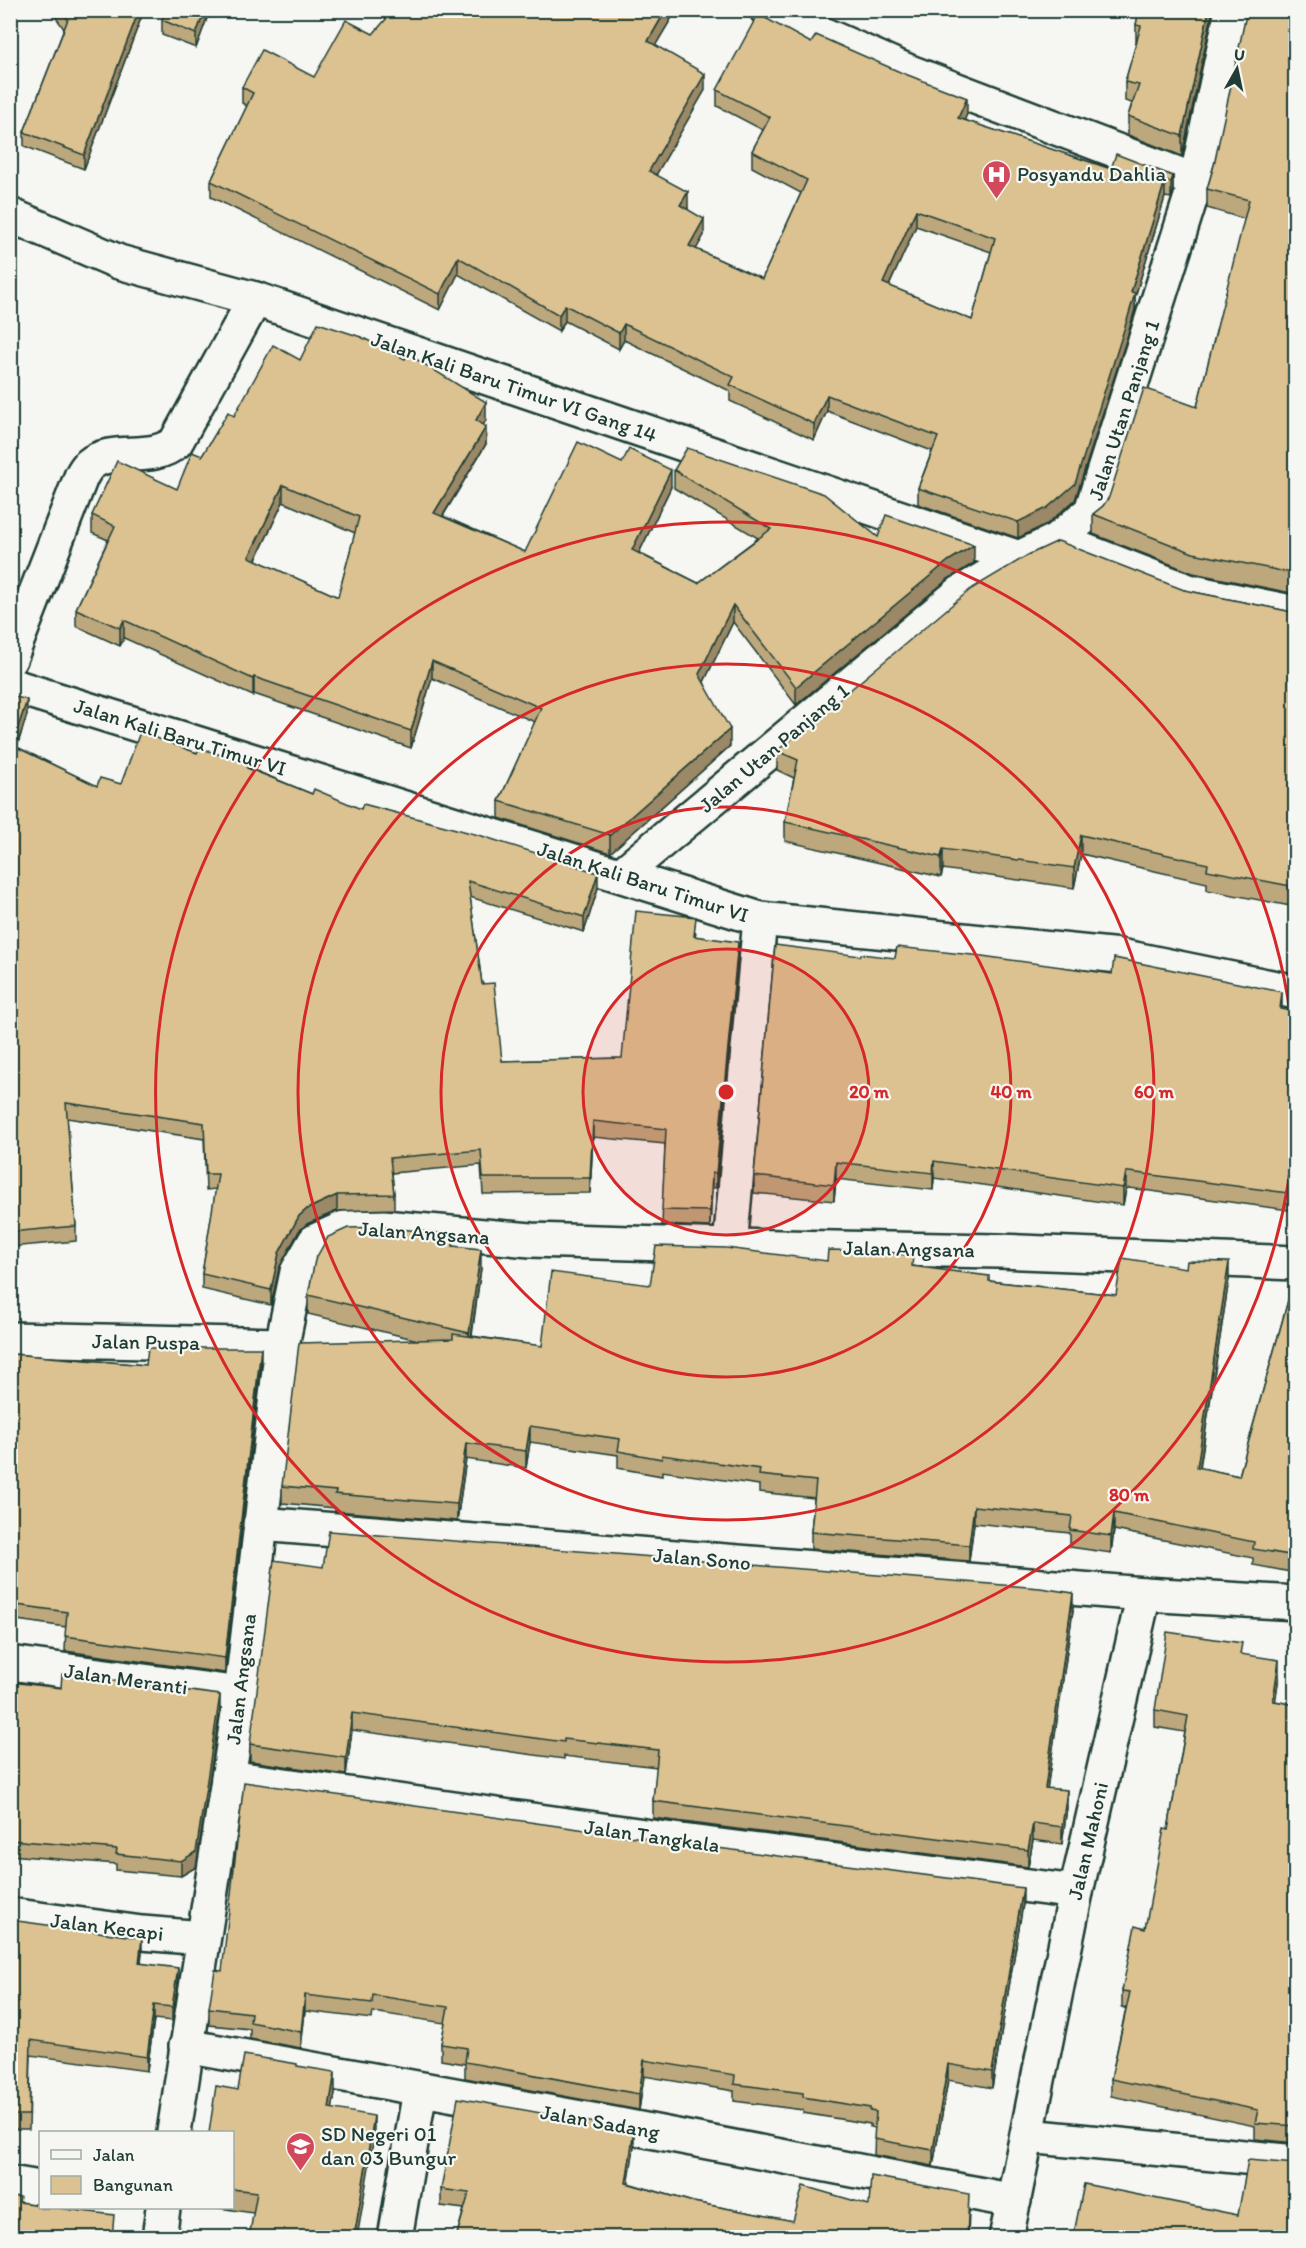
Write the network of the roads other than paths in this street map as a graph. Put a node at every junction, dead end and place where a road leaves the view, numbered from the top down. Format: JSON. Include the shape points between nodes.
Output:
{"nodes":[{"id":1,"x":767,"y":10,"type":"edge"},
{"id":2,"x":1232,"y":10,"type":"edge"},
{"id":3,"x":1197,"y":181,"type":"junction"},
{"id":4,"x":10,"y":215,"type":"edge"},
{"id":5,"x":255,"y":299,"type":"junction"},
{"id":6,"x":1058,"y":540,"type":"junction"},
{"id":7,"x":1019,"y":558,"type":"junction"},
{"id":8,"x":1296,"y":614,"type":"edge"},
{"id":9,"x":10,"y":659,"type":"edge"},
{"id":10,"x":10,"y":685,"type":"edge"},
{"id":11,"x":621,"y":875,"type":"junction"},
{"id":12,"x":760,"y":919,"type":"junction"},
{"id":13,"x":1296,"y":992,"type":"edge"},
{"id":14,"x":730,"y":1246,"type":"junction"},
{"id":15,"x":1296,"y":1263,"type":"edge"},
{"id":16,"x":10,"y":1339,"type":"edge"},
{"id":17,"x":282,"y":1346,"type":"junction"},
{"id":18,"x":260,"y":1524,"type":"junction"},
{"id":19,"x":1143,"y":1594,"type":"junction"},
{"id":20,"x":1296,"y":1603,"type":"edge"},
{"id":21,"x":10,"y":1664,"type":"edge"},
{"id":22,"x":241,"y":1694,"type":"junction"},
{"id":23,"x":228,"y":1777,"type":"junction"},
{"id":24,"x":1076,"y":1892,"type":"junction"},
{"id":25,"x":10,"y":1915,"type":"edge"},
{"id":26,"x":203,"y":1938,"type":"junction"},
{"id":27,"x":186,"y":2046,"type":"junction"},
{"id":28,"x":420,"y":2090,"type":"junction"},
{"id":29,"x":174,"y":2131,"type":"edge"},
{"id":30,"x":1028,"y":2136,"type":"junction"},
{"id":31,"x":1296,"y":2162,"type":"edge"},
{"id":32,"x":10,"y":2183,"type":"edge"},
{"id":33,"x":39,"y":2188,"type":"edge"},
{"id":34,"x":1014,"y":2201,"type":"junction"},
{"id":35,"x":162,"y":2209,"type":"edge"},
{"id":36,"x":159,"y":2238,"type":"edge"},
{"id":37,"x":395,"y":2238,"type":"edge"},
{"id":38,"x":1006,"y":2238,"type":"edge"}],
"edges":[{"from":1,"to":3,"type":"street","via":[[907,71]]},
{"from":2,"to":3,"type":"street","name":"Jalan Utan Panjang 1"},
{"from":3,"to":6,"type":"street","name":"Jalan Utan Panjang 1","via":[[1091,512]]},
{"from":4,"to":5,"type":"street","name":"Jalan Kali Baru Timur VI Gang 14","via":[[119,262]]},
{"from":5,"to":7,"type":"street","name":"Jalan Kali Baru Timur VI Gang 14"},
{"from":5,"to":9,"type":"street","via":[[176,442],[154,454],[109,456],[90,464],[81,477]]},
{"from":6,"to":7,"type":"street","name":"Jalan Utan Panjang 1"},
{"from":6,"to":8,"type":"street","via":[[1188,591]]},
{"from":7,"to":11,"type":"street","name":"Jalan Utan Panjang 1","via":[[960,593]]},
{"from":10,"to":11,"type":"street","name":"Jalan Kali Baru Timur VI"},
{"from":11,"to":12,"type":"street","name":"Jalan Kali Baru Timur VI"},
{"from":12,"to":13,"type":"street","name":"Jalan Kali Baru Timur VI","via":[[1120,956]]},
{"from":12,"to":14,"type":"street"},
{"from":14,"to":15,"type":"street","name":"Jalan Angsana","via":[[998,1251]]},
{"from":14,"to":17,"type":"street","name":"Jalan Angsana","via":[[531,1240],[383,1227],[344,1228],[315,1241],[297,1272]]},
{"from":16,"to":17,"type":"street","name":"Jalan Puspa"},
{"from":17,"to":18,"type":"street","name":"Jalan Angsana"},
{"from":18,"to":19,"type":"street","name":"Jalan Sono"},
{"from":18,"to":22,"type":"street","name":"Jalan Angsana"},
{"from":19,"to":20,"type":"street"},
{"from":19,"to":24,"type":"street","name":"Jalan Mahoni"},
{"from":21,"to":22,"type":"street","name":"Jalan Meranti"},
{"from":22,"to":23,"type":"street","name":"Jalan Angsana"},
{"from":23,"to":24,"type":"street","name":"Jalan Tangkala"},
{"from":23,"to":26,"type":"street","name":"Jalan Angsana"},
{"from":24,"to":30,"type":"street","name":"Jalan Mahoni"},
{"from":25,"to":26,"type":"street","name":"Jalan Kecapi"},
{"from":26,"to":27,"type":"street","name":"Jalan Angsana"},
{"from":27,"to":28,"type":"street","name":"Jalan Sadang"},
{"from":27,"to":29,"type":"street","name":"Jalan Angsana"},
{"from":28,"to":34,"type":"street","name":"Jalan Sadang"},
{"from":28,"to":37,"type":"street"},
{"from":30,"to":31,"type":"street"},
{"from":30,"to":34,"type":"street","name":"Jalan Mahoni"},
{"from":32,"to":33,"type":"street"},
{"from":34,"to":38,"type":"street","name":"Jalan Mahoni"},
{"from":35,"to":36,"type":"street"}]}
